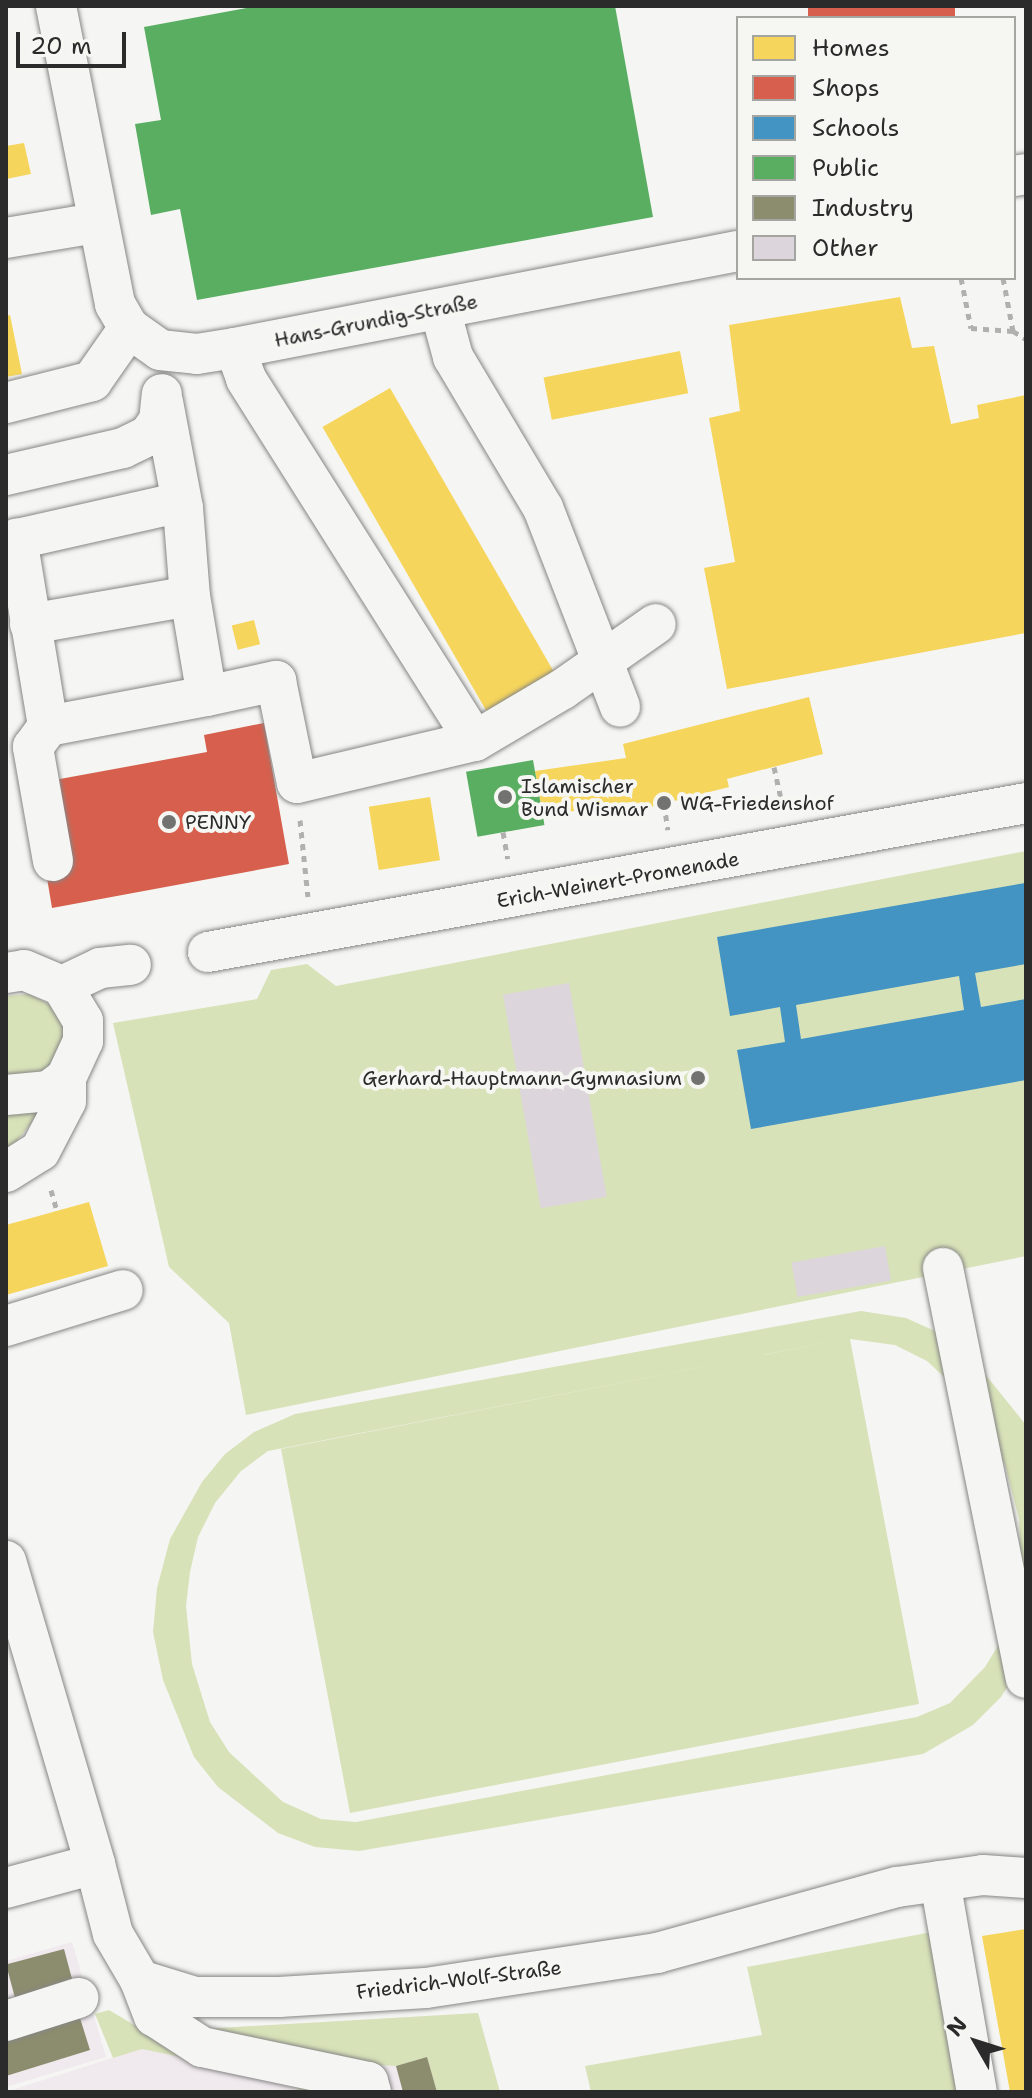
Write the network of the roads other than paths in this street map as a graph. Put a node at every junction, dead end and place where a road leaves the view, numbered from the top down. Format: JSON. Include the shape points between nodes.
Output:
{"nodes":[{"id":1,"x":56,"y":6,"type":"edge"},
{"id":2,"x":96,"y":223,"type":"junction"},
{"id":3,"x":6,"y":238,"type":"edge"},
{"id":4,"x":736,"y":251,"type":"edge"},
{"id":5,"x":440,"y":309,"type":"junction"},
{"id":6,"x":144,"y":339,"type":"junction"},
{"id":7,"x":235,"y":348,"type":"junction"},
{"id":8,"x":163,"y":402,"type":"junction"},
{"id":9,"x":6,"y":403,"type":"edge"},
{"id":10,"x":6,"y":475,"type":"edge"},
{"id":11,"x":181,"y":502,"type":"junction"},
{"id":12,"x":190,"y":596,"type":"junction"},
{"id":13,"x":30,"y":624,"type":"junction"},
{"id":14,"x":656,"y":624,"type":"dead end"},
{"id":15,"x":602,"y":661,"type":"junction"},
{"id":16,"x":207,"y":696,"type":"junction"},
{"id":17,"x":620,"y":707,"type":"dead end"},
{"id":18,"x":48,"y":726,"type":"junction"},
{"id":19,"x":475,"y":741,"type":"junction"},
{"id":20,"x":1026,"y":803,"type":"edge"},
{"id":21,"x":53,"y":861,"type":"dead end"},
{"id":22,"x":208,"y":952,"type":"dead end"},
{"id":23,"x":131,"y":965,"type":"dead end"},
{"id":24,"x":6,"y":973,"type":"edge"},
{"id":25,"x":62,"y":986,"type":"junction"},
{"id":26,"x":66,"y":1078,"type":"junction"},
{"id":27,"x":6,"y":1095,"type":"edge"},
{"id":28,"x":6,"y":1172,"type":"edge"},
{"id":29,"x":943,"y":1268,"type":"dead end"},
{"id":30,"x":123,"y":1290,"type":"dead end"},
{"id":31,"x":6,"y":1326,"type":"edge"},
{"id":32,"x":6,"y":1561,"type":"edge"},
{"id":33,"x":1026,"y":1678,"type":"edge"},
{"id":34,"x":95,"y":1864,"type":"junction"},
{"id":35,"x":1026,"y":1876,"type":"edge"},
{"id":36,"x":940,"y":1881,"type":"junction"},
{"id":37,"x":6,"y":1888,"type":"edge"},
{"id":38,"x":140,"y":1980,"type":"junction"},
{"id":39,"x":78,"y":1998,"type":"dead end"},
{"id":40,"x":6,"y":2021,"type":"edge"},
{"id":41,"x":371,"y":2092,"type":"edge"},
{"id":42,"x":977,"y":2092,"type":"edge"}],
"edges":[{"from":1,"to":2,"type":"street"},
{"from":2,"to":3,"type":"street"},
{"from":2,"to":6,"type":"street","via":[[115,304]]},
{"from":4,"to":5,"type":"street","name":"Hans-Grundig-Straße"},
{"from":5,"to":7,"type":"street","name":"Hans-Grundig-Straße"},
{"from":5,"to":15,"type":"street","via":[[453,357],[543,508]]},
{"from":6,"to":7,"type":"street","name":"Hans-Grundig-Straße","via":[[197,354]]},
{"from":6,"to":8,"type":"street"},
{"from":6,"to":9,"type":"street","via":[[92,381]]},
{"from":7,"to":19,"type":"street","via":[[246,379]]},
{"from":8,"to":10,"type":"street","via":[[159,421],[148,436],[123,448]]},
{"from":8,"to":11,"type":"street"},
{"from":11,"to":12,"type":"street"},
{"from":11,"to":13,"type":"street","via":[[17,539]]},
{"from":12,"to":13,"type":"street"},
{"from":12,"to":16,"type":"street"},
{"from":13,"to":18,"type":"street"},
{"from":14,"to":15,"type":"street"},
{"from":15,"to":17,"type":"street"},
{"from":15,"to":19,"type":"street"},
{"from":16,"to":18,"type":"street"},
{"from":16,"to":19,"type":"street","via":[[276,681],[297,783]]},
{"from":18,"to":21,"type":"street","via":[[33,747]]},
{"from":20,"to":22,"type":"street","name":"Erich-Weinert-Promenade"},
{"from":23,"to":25,"type":"street","via":[[100,968]]},
{"from":24,"to":25,"type":"street","via":[[45,975]]},
{"from":25,"to":26,"type":"street","via":[[83,1021],[78,1061]]},
{"from":26,"to":27,"type":"street","via":[[28,1097]]},
{"from":26,"to":28,"type":"street","via":[[66,1101],[40,1151]]},
{"from":29,"to":33,"type":"street"},
{"from":30,"to":31,"type":"street"},
{"from":32,"to":34,"type":"street"},
{"from":34,"to":37,"type":"street"},
{"from":34,"to":38,"type":"street","via":[[113,1934]]},
{"from":35,"to":36,"type":"street","name":"Friedrich-Wolf-Straße"},
{"from":36,"to":38,"type":"street","name":"Friedrich-Wolf-Straße","via":[[847,1899],[657,1953],[426,1988],[195,1997]]},
{"from":36,"to":42,"type":"street"},
{"from":38,"to":41,"type":"street","via":[[154,2016],[202,2047],[368,2082]]},
{"from":39,"to":40,"type":"street"}]}
